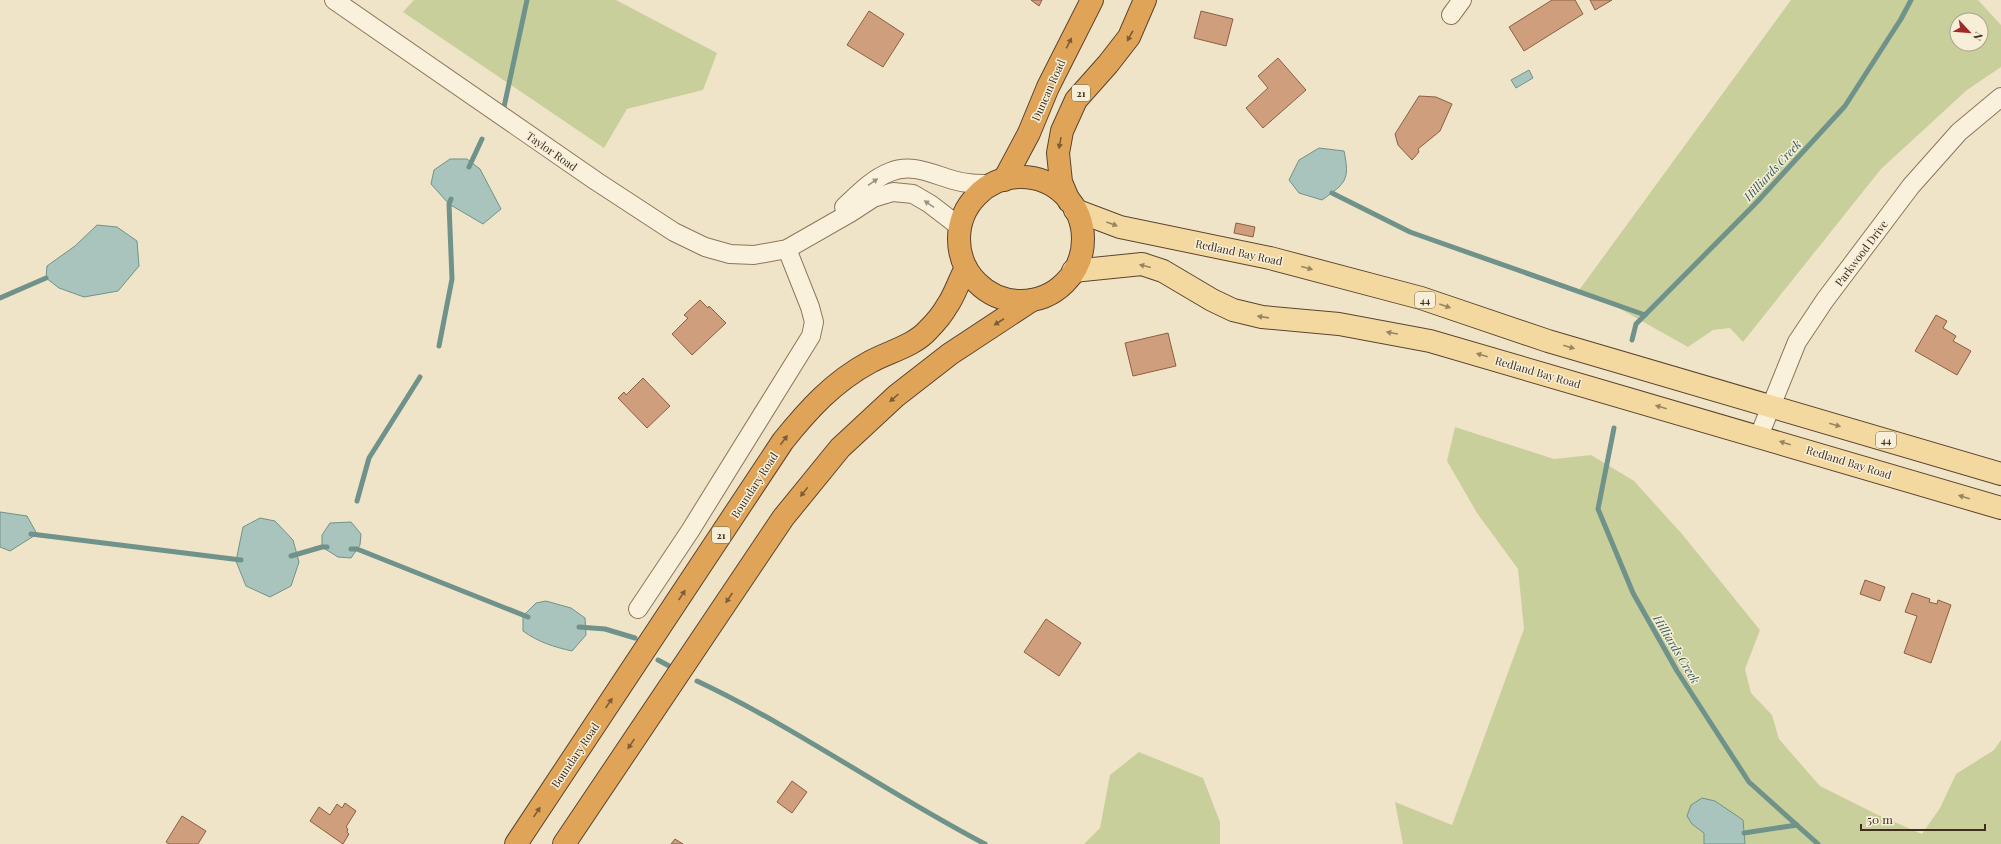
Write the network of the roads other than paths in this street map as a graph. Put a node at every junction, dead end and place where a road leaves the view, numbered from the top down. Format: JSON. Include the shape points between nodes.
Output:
{"nodes":[{"id":1,"x":334,"y":0,"type":"edge"},
{"id":2,"x":1092,"y":0,"type":"edge"},
{"id":3,"x":1145,"y":0,"type":"edge"},
{"id":4,"x":1462,"y":0,"type":"edge"},
{"id":5,"x":1451,"y":15,"type":"dead end"},
{"id":6,"x":2001,"y":97,"type":"edge"},
{"id":7,"x":998,"y":182,"type":"junction"},
{"id":8,"x":1072,"y":205,"type":"junction"},
{"id":9,"x":960,"y":227,"type":"junction"},
{"id":10,"x":787,"y":249,"type":"junction"},
{"id":11,"x":966,"y":268,"type":"junction"},
{"id":12,"x":1073,"y":271,"type":"junction"},
{"id":13,"x":1032,"y":300,"type":"junction"},
{"id":14,"x":1771,"y":406,"type":"junction"},
{"id":15,"x":1759,"y":436,"type":"junction"},
{"id":16,"x":2001,"y":474,"type":"edge"},
{"id":17,"x":2001,"y":508,"type":"edge"},
{"id":18,"x":638,"y":609,"type":"dead end"},
{"id":19,"x":516,"y":844,"type":"edge"},
{"id":20,"x":564,"y":844,"type":"edge"}],
"edges":[{"from":1,"to":10,"type":"street","name":"Taylor Road","via":[[674,232],[705,247],[730,254],[754,254]]},
{"from":7,"to":2,"type":"highway","name":"Duncan Road","number":"21","one_way":true,"via":[[1029,133],[1048,87]]},
{"from":3,"to":8,"type":"highway","number":"21","one_way":true,"via":[[1129,37],[1076,100],[1062,131],[1058,153],[1061,182]]},
{"from":4,"to":5,"type":"street"},
{"from":6,"to":14,"type":"street","name":"Parkwood Drive","via":[[1959,132],[1910,186],[1825,300],[1797,342]]},
{"from":7,"to":8,"type":"highway","number":"21","via":[[1022,177],[1040,180],[1056,188]]},
{"from":7,"to":9,"type":"highway","number":"21","via":[[977,195],[966,210]]},
{"from":10,"to":7,"type":"street","name":"Taylor Road","one_way":true,"via":[[834,216],[873,181],[891,171],[906,168],[922,170],[969,184]]},
{"from":8,"to":12,"type":"highway","number":"21","via":[[1081,225],[1082,241],[1080,257]]},
{"from":8,"to":14,"type":"main road","name":"Redland Bay Road","number":"44","one_way":true,"via":[[1120,227],[1270,258],[1421,298],[1548,341]]},
{"from":9,"to":10,"type":"street","name":"Taylor Road","one_way":true,"via":[[913,194],[893,192],[873,198]]},
{"from":9,"to":11,"type":"highway","number":"21","via":[[960,248]]},
{"from":10,"to":18,"type":"street","via":[[810,307],[814,322],[811,336],[690,531]]},
{"from":11,"to":13,"type":"highway","number":"21","via":[[974,281],[994,295],[1016,301]]},
{"from":19,"to":11,"type":"highway","name":"Boundary Road","number":"21","one_way":true,"via":[[782,441],[805,413],[848,374],[927,332],[948,306]]},
{"from":12,"to":13,"type":"highway","number":"21","via":[[1062,285],[1048,295]]},
{"from":15,"to":12,"type":"main road","name":"Redland Bay Road","one_way":true,"via":[[1430,341],[1339,324],[1262,317],[1233,310],[1163,271],[1142,264]]},
{"from":13,"to":20,"type":"highway","number":"21","one_way":true,"via":[[950,354],[896,396],[840,448],[783,518]]},
{"from":14,"to":15,"type":"street","name":"Parkwood Drive"},
{"from":14,"to":16,"type":"main road","name":"Redland Bay Road","number":"44","one_way":true},
{"from":17,"to":15,"type":"main road","name":"Redland Bay Road","one_way":true}]}
